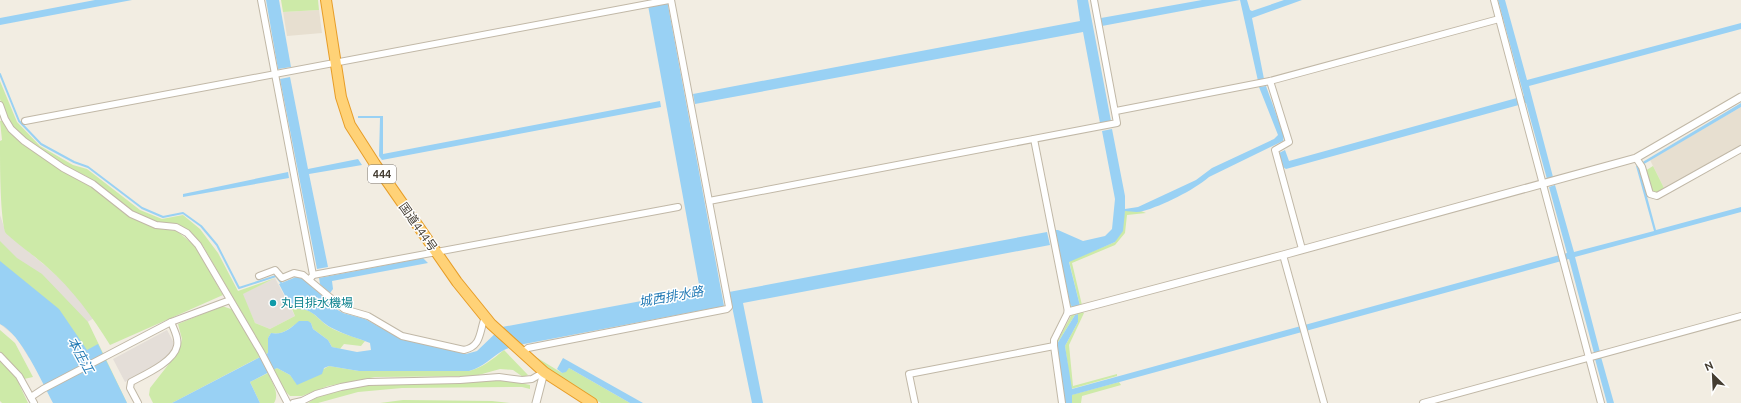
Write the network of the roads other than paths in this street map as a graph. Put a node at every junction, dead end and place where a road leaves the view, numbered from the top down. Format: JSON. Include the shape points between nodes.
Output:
{"nodes":[{"id":1,"x":261,"y":0,"type":"edge"},
{"id":2,"x":326,"y":0,"type":"edge"},
{"id":3,"x":670,"y":0,"type":"edge"},
{"id":4,"x":1094,"y":0,"type":"edge"},
{"id":5,"x":1494,"y":0,"type":"edge"},
{"id":6,"x":1499,"y":19,"type":"junction"},
{"id":7,"x":335,"y":62,"type":"junction"},
{"id":8,"x":274,"y":74,"type":"junction"},
{"id":9,"x":1270,"y":81,"type":"junction"},
{"id":10,"x":1741,"y":98,"type":"edge"},
{"id":11,"x":0,"y":105,"type":"edge"},
{"id":12,"x":1116,"y":111,"type":"junction"},
{"id":13,"x":25,"y":121,"type":"dead end"},
{"id":14,"x":1034,"y":140,"type":"junction"},
{"id":15,"x":1741,"y":149,"type":"edge"},
{"id":16,"x":1639,"y":162,"type":"junction"},
{"id":17,"x":1542,"y":184,"type":"junction"},
{"id":18,"x":709,"y":201,"type":"junction"},
{"id":19,"x":678,"y":207,"type":"dead end"},
{"id":20,"x":1302,"y":249,"type":"junction"},
{"id":21,"x":436,"y":252,"type":"junction"},
{"id":22,"x":1283,"y":255,"type":"junction"},
{"id":23,"x":258,"y":276,"type":"dead end"},
{"id":24,"x":311,"y":277,"type":"junction"},
{"id":25,"x":230,"y":300,"type":"junction"},
{"id":26,"x":1068,"y":312,"type":"junction"},
{"id":27,"x":1741,"y":316,"type":"edge"},
{"id":28,"x":488,"y":320,"type":"junction"},
{"id":29,"x":171,"y":322,"type":"junction"},
{"id":30,"x":1054,"y":346,"type":"junction"},
{"id":31,"x":520,"y":352,"type":"junction"},
{"id":32,"x":0,"y":356,"type":"edge"},
{"id":33,"x":1589,"y":358,"type":"junction"},
{"id":34,"x":544,"y":372,"type":"junction"},
{"id":35,"x":30,"y":397,"type":"junction"},
{"id":36,"x":34,"y":403,"type":"edge"},
{"id":37,"x":138,"y":403,"type":"edge"},
{"id":38,"x":288,"y":403,"type":"edge"},
{"id":39,"x":536,"y":403,"type":"edge"},
{"id":40,"x":592,"y":403,"type":"edge"},
{"id":41,"x":915,"y":403,"type":"edge"},
{"id":42,"x":1062,"y":403,"type":"edge"},
{"id":43,"x":1324,"y":403,"type":"edge"},
{"id":44,"x":1423,"y":403,"type":"edge"},
{"id":45,"x":1601,"y":403,"type":"edge"}],
"edges":[{"from":1,"to":8,"type":"street"},
{"from":2,"to":7,"type":"highway","name":"国道444号","number":"444"},
{"from":3,"to":7,"type":"street"},
{"from":3,"to":18,"type":"street"},
{"from":4,"to":12,"type":"street"},
{"from":5,"to":6,"type":"street"},
{"from":6,"to":9,"type":"street"},
{"from":6,"to":17,"type":"street"},
{"from":7,"to":8,"type":"street"},
{"from":7,"to":21,"type":"highway","name":"国道444号","number":"444","via":[[341,97],[350,125]]},
{"from":8,"to":13,"type":"street"},
{"from":8,"to":24,"type":"street"},
{"from":9,"to":12,"type":"street"},
{"from":9,"to":20,"type":"street","via":[[1289,142],[1275,150]]},
{"from":10,"to":16,"type":"street"},
{"from":11,"to":25,"type":"street","via":[[11,129],[63,168],[93,184],[131,214],[156,225],[176,227],[188,233],[198,245]]},
{"from":12,"to":14,"type":"street","via":[[1117,123]]},
{"from":14,"to":18,"type":"street"},
{"from":14,"to":26,"type":"street"},
{"from":15,"to":16,"type":"street","via":[[1657,196],[1650,194]]},
{"from":16,"to":17,"type":"street"},
{"from":17,"to":20,"type":"street"},
{"from":17,"to":33,"type":"street"},
{"from":18,"to":31,"type":"street","via":[[729,308],[528,348]]},
{"from":19,"to":21,"type":"street"},
{"from":20,"to":22,"type":"street"},
{"from":21,"to":24,"type":"street"},
{"from":21,"to":28,"type":"highway","name":"国道444号","number":"444"},
{"from":22,"to":26,"type":"street"},
{"from":22,"to":43,"type":"street"},
{"from":23,"to":24,"type":"street","via":[[275,270],[282,278],[294,273]]},
{"from":24,"to":28,"type":"street","via":[[344,309],[368,316],[402,336],[464,350],[474,347],[478,342]]},
{"from":25,"to":29,"type":"street"},
{"from":25,"to":38,"type":"street"},
{"from":26,"to":30,"type":"street","via":[[1054,340]]},
{"from":27,"to":33,"type":"street"},
{"from":28,"to":31,"type":"highway","name":"国道444号","number":"444"},
{"from":29,"to":35,"type":"street"},
{"from":29,"to":37,"type":"street","via":[[177,336],[177,347],[166,362],[131,382],[130,388]]},
{"from":30,"to":41,"type":"street","via":[[909,374]]},
{"from":30,"to":42,"type":"street"},
{"from":31,"to":34,"type":"highway","name":"国道444号","number":"444"},
{"from":32,"to":35,"type":"street","via":[[19,376]]},
{"from":33,"to":44,"type":"street"},
{"from":33,"to":45,"type":"street"},
{"from":34,"to":38,"type":"street","via":[[532,379],[522,380],[499,377],[368,382],[322,392],[302,401]]},
{"from":34,"to":39,"type":"street"},
{"from":34,"to":40,"type":"highway","name":"国道444号","number":"444"},
{"from":35,"to":36,"type":"street"}]}
